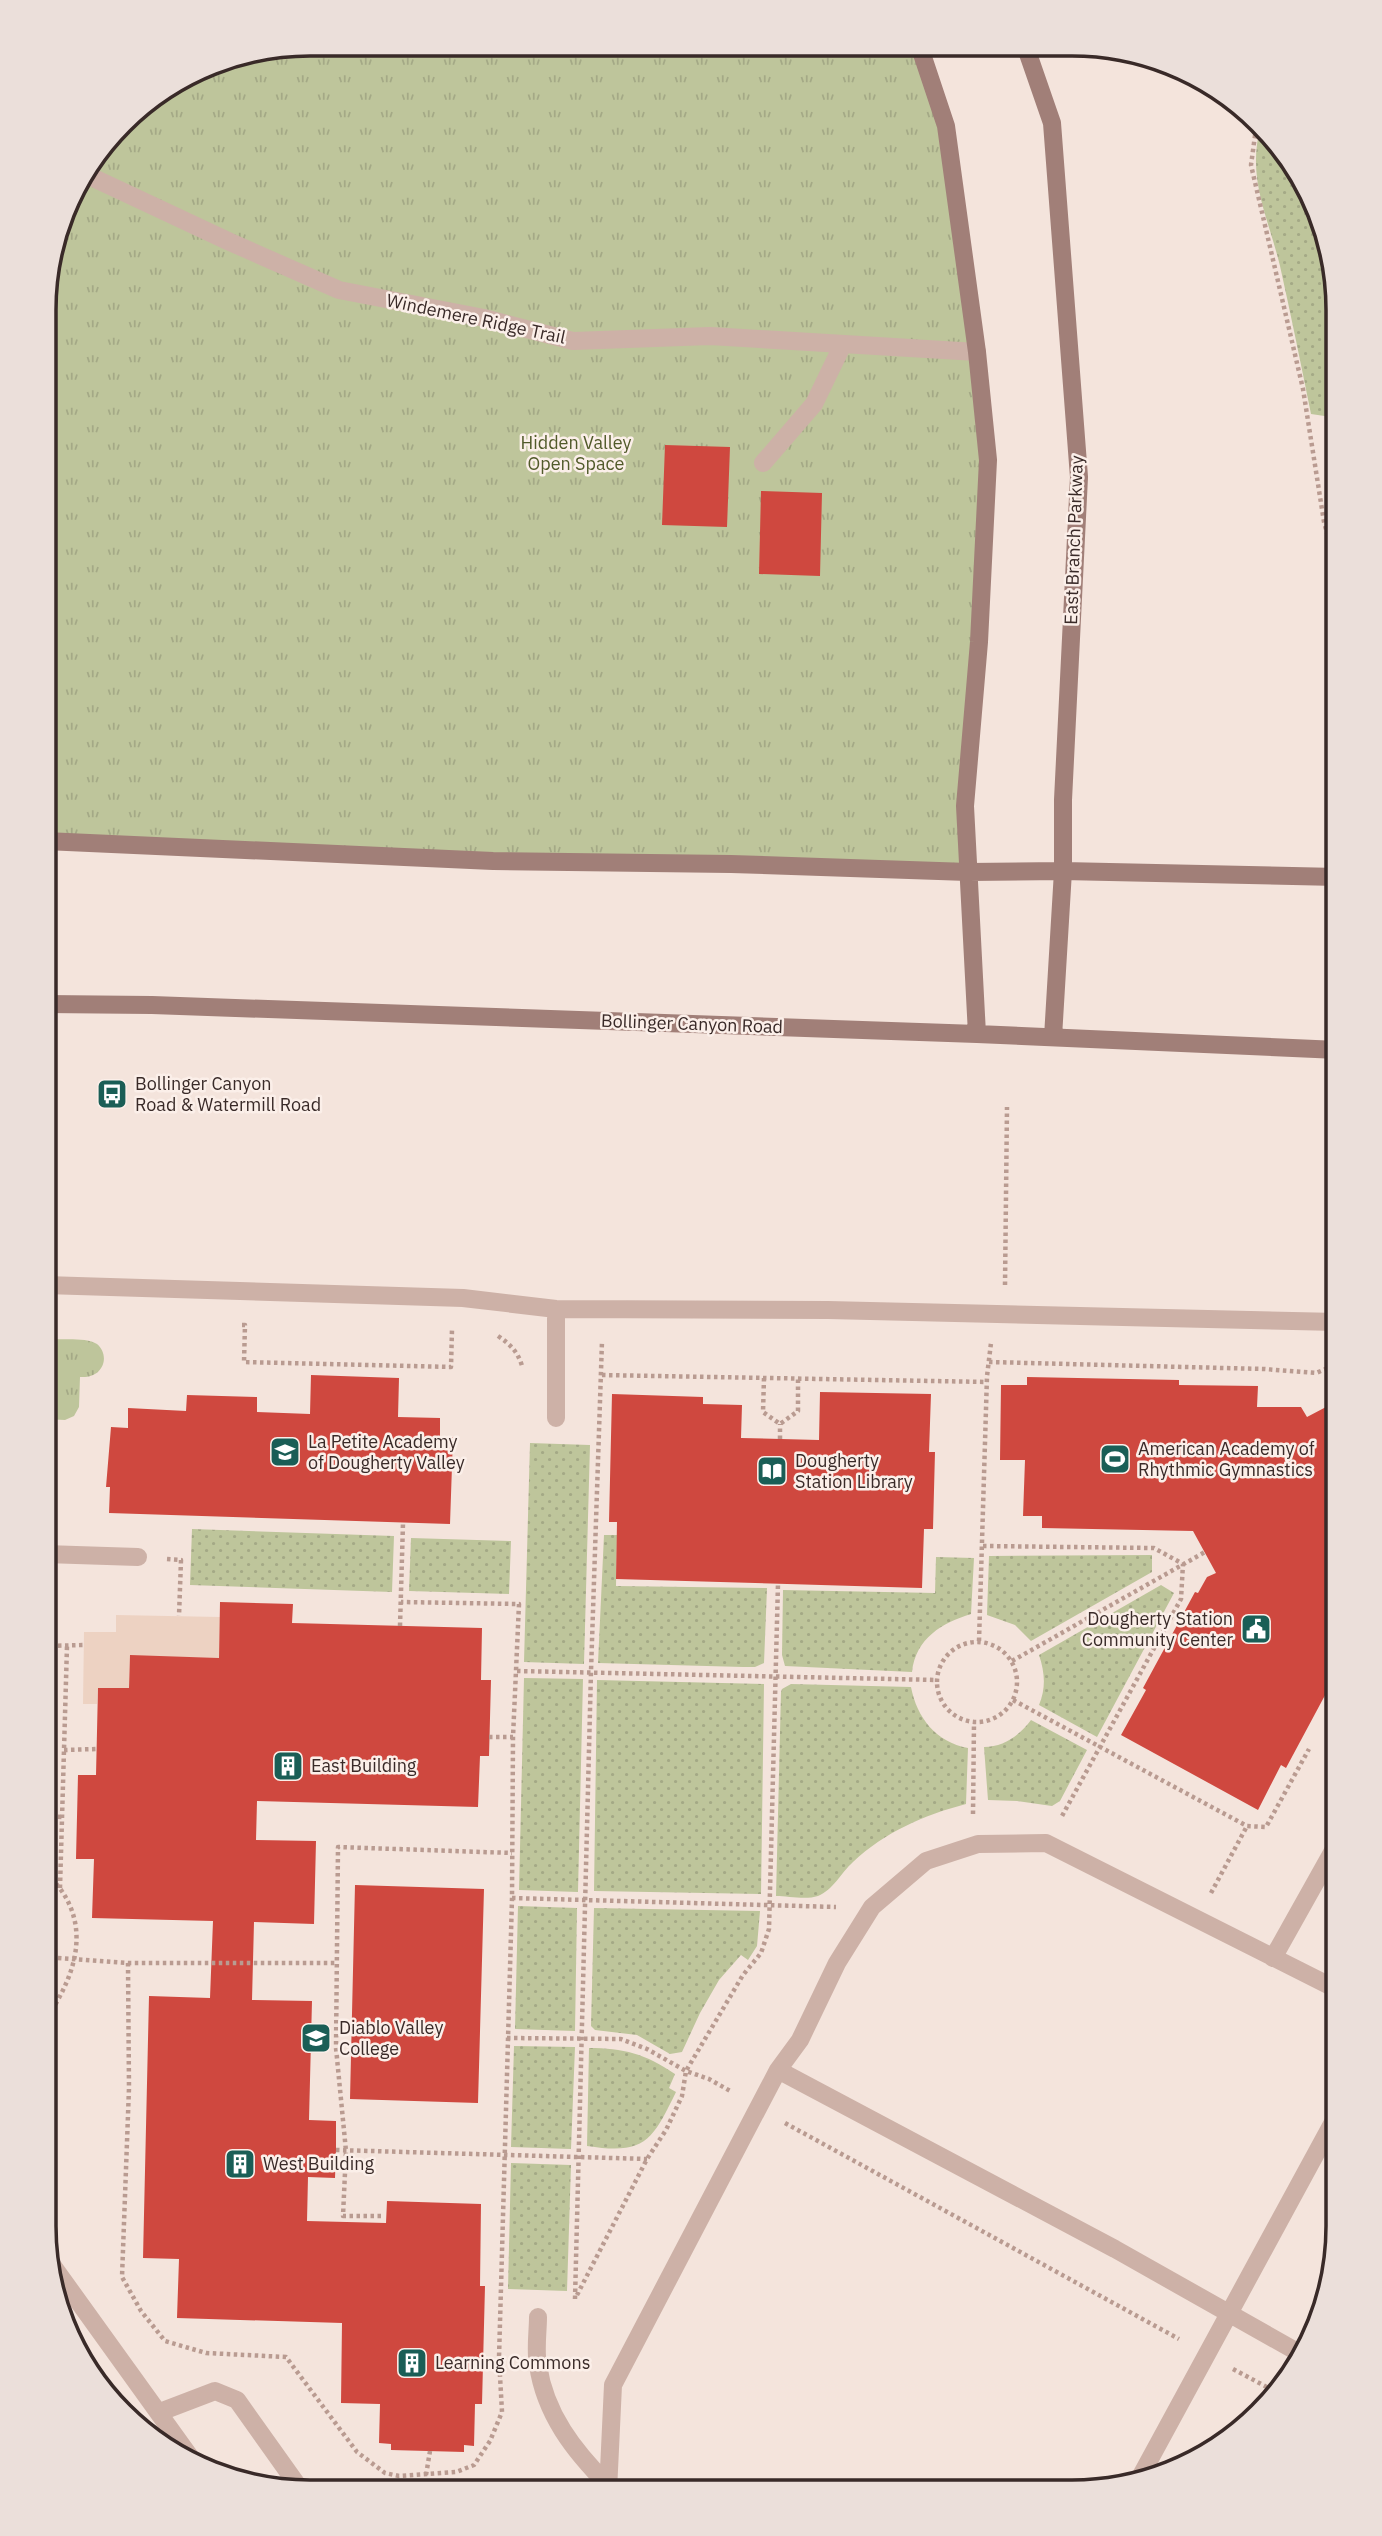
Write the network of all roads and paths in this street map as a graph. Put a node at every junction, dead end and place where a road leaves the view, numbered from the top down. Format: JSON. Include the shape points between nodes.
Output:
{"nodes":[{"id":1,"x":923,"y":56,"type":"edge"},
{"id":2,"x":1029,"y":56,"type":"edge"},
{"id":3,"x":1255,"y":134,"type":"edge"},
{"id":4,"x":93,"y":178,"type":"edge"},
{"id":5,"x":843,"y":344,"type":"junction"},
{"id":6,"x":977,"y":352,"type":"junction"},
{"id":7,"x":763,"y":463,"type":"dead end"},
{"id":8,"x":1326,"y":529,"type":"edge"},
{"id":9,"x":56,"y":841,"type":"edge"},
{"id":10,"x":1063,"y":871,"type":"junction"},
{"id":11,"x":968,"y":872,"type":"junction"},
{"id":12,"x":1326,"y":877,"type":"edge"},
{"id":13,"x":56,"y":1004,"type":"edge"},
{"id":14,"x":977,"y":1034,"type":"junction"},
{"id":15,"x":1053,"y":1037,"type":"junction"},
{"id":16,"x":1326,"y":1049,"type":"edge"},
{"id":17,"x":1007,"y":1107,"type":"dead end"},
{"id":18,"x":56,"y":1284,"type":"edge"},
{"id":19,"x":1005,"y":1285,"type":"dead end"},
{"id":20,"x":556,"y":1308,"type":"junction"},
{"id":21,"x":603,"y":1309,"type":"junction"},
{"id":22,"x":1326,"y":1322,"type":"edge"},
{"id":23,"x":232,"y":1324,"type":"dead end"},
{"id":24,"x":464,"y":1329,"type":"dead end"},
{"id":25,"x":491,"y":1332,"type":"dead end"},
{"id":26,"x":992,"y":1343,"type":"dead end"},
{"id":27,"x":989,"y":1362,"type":"junction"},
{"id":28,"x":1326,"y":1369,"type":"edge"},
{"id":29,"x":525,"y":1373,"type":"dead end"},
{"id":30,"x":602,"y":1375,"type":"junction"},
{"id":31,"x":764,"y":1378,"type":"junction"},
{"id":32,"x":798,"y":1379,"type":"junction"},
{"id":33,"x":988,"y":1382,"type":"junction"},
{"id":34,"x":556,"y":1418,"type":"dead end"},
{"id":35,"x":780,"y":1424,"type":"junction"},
{"id":36,"x":780,"y":1439,"type":"dead end"},
{"id":37,"x":403,"y":1523,"type":"dead end"},
{"id":38,"x":983,"y":1546,"type":"junction"},
{"id":39,"x":1205,"y":1552,"type":"dead end"},
{"id":40,"x":56,"y":1554,"type":"edge"},
{"id":41,"x":138,"y":1557,"type":"joint"},
{"id":42,"x":1183,"y":1564,"type":"junction"},
{"id":43,"x":778,"y":1583,"type":"dead end"},
{"id":44,"x":401,"y":1602,"type":"junction"},
{"id":45,"x":179,"y":1616,"type":"dead end"},
{"id":46,"x":400,"y":1626,"type":"dead end"},
{"id":47,"x":979,"y":1642,"type":"junction"},
{"id":48,"x":84,"y":1645,"type":"dead end"},
{"id":49,"x":56,"y":1646,"type":"edge"},
{"id":50,"x":67,"y":1646,"type":"junction"},
{"id":51,"x":1012,"y":1661,"type":"junction"},
{"id":52,"x":517,"y":1671,"type":"junction"},
{"id":53,"x":591,"y":1671,"type":"junction"},
{"id":54,"x":775,"y":1676,"type":"junction"},
{"id":55,"x":937,"y":1680,"type":"junction"},
{"id":56,"x":1013,"y":1700,"type":"junction"},
{"id":57,"x":974,"y":1723,"type":"junction"},
{"id":58,"x":489,"y":1737,"type":"dead end"},
{"id":59,"x":513,"y":1737,"type":"junction"},
{"id":60,"x":1099,"y":1748,"type":"junction"},
{"id":61,"x":97,"y":1749,"type":"dead end"},
{"id":62,"x":1309,"y":1749,"type":"dead end"},
{"id":63,"x":64,"y":1751,"type":"junction"},
{"id":64,"x":56,"y":1817,"type":"edge"},
{"id":65,"x":62,"y":1817,"type":"junction"},
{"id":66,"x":1247,"y":1826,"type":"junction"},
{"id":67,"x":1046,"y":1843,"type":"junction"},
{"id":68,"x":971,"y":1847,"type":"junction"},
{"id":69,"x":512,"y":1853,"type":"junction"},
{"id":70,"x":1326,"y":1863,"type":"edge"},
{"id":71,"x":56,"y":1884,"type":"edge"},
{"id":72,"x":60,"y":1888,"type":"junction"},
{"id":73,"x":512,"y":1898,"type":"junction"},
{"id":74,"x":587,"y":1899,"type":"junction"},
{"id":75,"x":770,"y":1904,"type":"junction"},
{"id":76,"x":870,"y":1912,"type":"junction"},
{"id":77,"x":1198,"y":1917,"type":"junction"},
{"id":78,"x":56,"y":1958,"type":"edge"},
{"id":79,"x":1273,"y":1958,"type":"junction"},
{"id":80,"x":74,"y":1959,"type":"junction"},
{"id":81,"x":128,"y":1962,"type":"junction"},
{"id":82,"x":336,"y":1963,"type":"junction"},
{"id":83,"x":1326,"y":1984,"type":"edge"},
{"id":84,"x":56,"y":2005,"type":"edge"},
{"id":85,"x":507,"y":2038,"type":"junction"},
{"id":86,"x":582,"y":2039,"type":"junction"},
{"id":87,"x":778,"y":2070,"type":"junction"},
{"id":88,"x":686,"y":2071,"type":"junction"},
{"id":89,"x":759,"y":2108,"type":"junction"},
{"id":90,"x":1326,"y":2135,"type":"edge"},
{"id":91,"x":336,"y":2150,"type":"dead end"},
{"id":92,"x":346,"y":2151,"type":"junction"},
{"id":93,"x":505,"y":2154,"type":"junction"},
{"id":94,"x":579,"y":2157,"type":"junction"},
{"id":95,"x":647,"y":2159,"type":"junction"},
{"id":96,"x":381,"y":2216,"type":"dead end"},
{"id":97,"x":61,"y":2278,"type":"edge"},
{"id":98,"x":1230,"y":2312,"type":"junction"},
{"id":99,"x":538,"y":2317,"type":"dead end"},
{"id":100,"x":1294,"y":2350,"type":"edge"},
{"id":101,"x":1207,"y":2354,"type":"junction"},
{"id":102,"x":1268,"y":2388,"type":"edge"},
{"id":103,"x":160,"y":2412,"type":"junction"},
{"id":104,"x":183,"y":2446,"type":"edge"},
{"id":105,"x":429,"y":2451,"type":"dead end"},
{"id":106,"x":1144,"y":2469,"type":"edge"},
{"id":107,"x":426,"y":2475,"type":"junction"},
{"id":108,"x":293,"y":2479,"type":"edge"},
{"id":109,"x":601,"y":2480,"type":"edge"},
{"id":110,"x":608,"y":2480,"type":"edge"}],
"edges":[{"from":1,"to":6,"type":"main road","via":[[946,127]]},
{"from":2,"to":10,"type":"main road","name":"East Branch Parkway","via":[[1052,123],[1079,477]]},
{"from":3,"to":8,"type":"path","via":[[1251,166],[1300,376]]},
{"from":4,"to":5,"type":"lane","name":"Windemere Ridge Trail","via":[[339,290],[484,318],[573,341],[710,336]]},
{"from":5,"to":6,"type":"lane","name":"Windemere Ridge Trail"},
{"from":5,"to":7,"type":"lane","via":[[814,404]]},
{"from":6,"to":11,"type":"main road","via":[[988,460],[966,798]]},
{"from":9,"to":11,"type":"main road","via":[[493,861]]},
{"from":10,"to":11,"type":"main road"},
{"from":10,"to":12,"type":"main road"},
{"from":10,"to":15,"type":"main road","name":"East Branch Parkway"},
{"from":11,"to":14,"type":"main road"},
{"from":13,"to":14,"type":"main road","name":"Bollinger Canyon Road"},
{"from":14,"to":15,"type":"main road","name":"Bollinger Canyon Road"},
{"from":15,"to":16,"type":"main road","name":"Bollinger Canyon Road"},
{"from":17,"to":19,"type":"path"},
{"from":18,"to":20,"type":"lane","via":[[463,1298]]},
{"from":20,"to":21,"type":"lane"},
{"from":20,"to":34,"type":"lane"},
{"from":21,"to":22,"type":"lane"},
{"from":21,"to":30,"type":"path"},
{"from":23,"to":24,"type":"path","via":[[244,1325],[244,1362],[450,1367],[451,1329]]},
{"from":25,"to":29,"type":"path","via":[[519,1355]]},
{"from":26,"to":27,"type":"path"},
{"from":27,"to":28,"type":"path","via":[[1315,1373]]},
{"from":27,"to":33,"type":"path"},
{"from":30,"to":31,"type":"path"},
{"from":30,"to":53,"type":"path"},
{"from":31,"to":32,"type":"path"},
{"from":31,"to":35,"type":"path","via":[[763,1412]]},
{"from":32,"to":33,"type":"path"},
{"from":32,"to":35,"type":"path","via":[[798,1411]]},
{"from":33,"to":38,"type":"path"},
{"from":35,"to":36,"type":"path"},
{"from":37,"to":44,"type":"path"},
{"from":38,"to":42,"type":"path","via":[[1154,1548]]},
{"from":38,"to":47,"type":"path"},
{"from":39,"to":42,"type":"path"},
{"from":40,"to":41,"type":"lane"},
{"from":41,"to":45,"type":"path","via":[[181,1560]]},
{"from":42,"to":51,"type":"path"},
{"from":42,"to":60,"type":"path","via":[[1181,1599]]},
{"from":43,"to":54,"type":"path"},
{"from":44,"to":46,"type":"path"},
{"from":44,"to":52,"type":"path","via":[[519,1604]]},
{"from":47,"to":51,"type":"path","via":[[991,1644]]},
{"from":47,"to":55,"type":"path","via":[[950,1652]]},
{"from":48,"to":50,"type":"path"},
{"from":49,"to":50,"type":"path"},
{"from":50,"to":63,"type":"path"},
{"from":51,"to":56,"type":"path","via":[[1017,1687]]},
{"from":52,"to":53,"type":"path"},
{"from":52,"to":59,"type":"path"},
{"from":53,"to":54,"type":"path"},
{"from":53,"to":74,"type":"path"},
{"from":54,"to":55,"type":"path"},
{"from":54,"to":75,"type":"path"},
{"from":55,"to":57,"type":"path","via":[[946,1709]]},
{"from":56,"to":57,"type":"path","via":[[1004,1713]]},
{"from":56,"to":60,"type":"path"},
{"from":57,"to":68,"type":"path"},
{"from":58,"to":59,"type":"path"},
{"from":59,"to":69,"type":"path"},
{"from":60,"to":66,"type":"path"},
{"from":60,"to":67,"type":"path"},
{"from":61,"to":63,"type":"path"},
{"from":62,"to":66,"type":"path","via":[[1266,1826]]},
{"from":63,"to":65,"type":"path"},
{"from":64,"to":65,"type":"path"},
{"from":65,"to":72,"type":"path"},
{"from":66,"to":77,"type":"path"},
{"from":67,"to":68,"type":"lane"},
{"from":67,"to":77,"type":"lane"},
{"from":68,"to":76,"type":"lane","via":[[926,1861]]},
{"from":69,"to":73,"type":"path"},
{"from":69,"to":82,"type":"path","via":[[338,1847]]},
{"from":70,"to":79,"type":"lane"},
{"from":71,"to":72,"type":"path"},
{"from":72,"to":80,"type":"path","via":[[74,1912]]},
{"from":73,"to":74,"type":"path"},
{"from":73,"to":85,"type":"path"},
{"from":74,"to":75,"type":"path"},
{"from":74,"to":86,"type":"path"},
{"from":75,"to":76,"type":"path"},
{"from":75,"to":88,"type":"path","via":[[769,1929],[761,1953]]},
{"from":76,"to":87,"type":"lane","via":[[837,1963],[800,2040]]},
{"from":77,"to":79,"type":"lane"},
{"from":78,"to":80,"type":"path"},
{"from":79,"to":83,"type":"lane"},
{"from":80,"to":81,"type":"path"},
{"from":80,"to":84,"type":"path"},
{"from":81,"to":82,"type":"path"},
{"from":81,"to":107,"type":"path","via":[[122,2277],[141,2311],[165,2340],[175,2344],[205,2353],[286,2357],[357,2452],[373,2466],[400,2476]]},
{"from":82,"to":92,"type":"path","via":[[336,2048]]},
{"from":85,"to":86,"type":"path"},
{"from":85,"to":93,"type":"path"},
{"from":86,"to":88,"type":"path","via":[[621,2039]]},
{"from":86,"to":94,"type":"path"},
{"from":87,"to":89,"type":"lane"},
{"from":87,"to":98,"type":"lane"},
{"from":88,"to":89,"type":"path"},
{"from":88,"to":95,"type":"path","via":[[682,2095]]},
{"from":89,"to":101,"type":"path"},
{"from":89,"to":110,"type":"lane","via":[[613,2385]]},
{"from":90,"to":98,"type":"lane"},
{"from":91,"to":92,"type":"path"},
{"from":92,"to":93,"type":"path"},
{"from":92,"to":96,"type":"path","via":[[343,2216]]},
{"from":93,"to":94,"type":"path"},
{"from":93,"to":107,"type":"path","via":[[499,2358],[502,2412],[491,2441],[474,2465]]},
{"from":94,"to":95,"type":"path"},
{"from":94,"to":95,"type":"path","via":[[575,2299]]},
{"from":97,"to":103,"type":"lane"},
{"from":98,"to":100,"type":"lane"},
{"from":98,"to":101,"type":"lane"},
{"from":99,"to":109,"type":"lane","via":[[537,2363],[543,2392],[580,2457]]},
{"from":101,"to":102,"type":"path"},
{"from":101,"to":106,"type":"lane"},
{"from":103,"to":104,"type":"lane"},
{"from":103,"to":108,"type":"lane","via":[[215,2391],[237,2400]]},
{"from":105,"to":107,"type":"path"}]}
